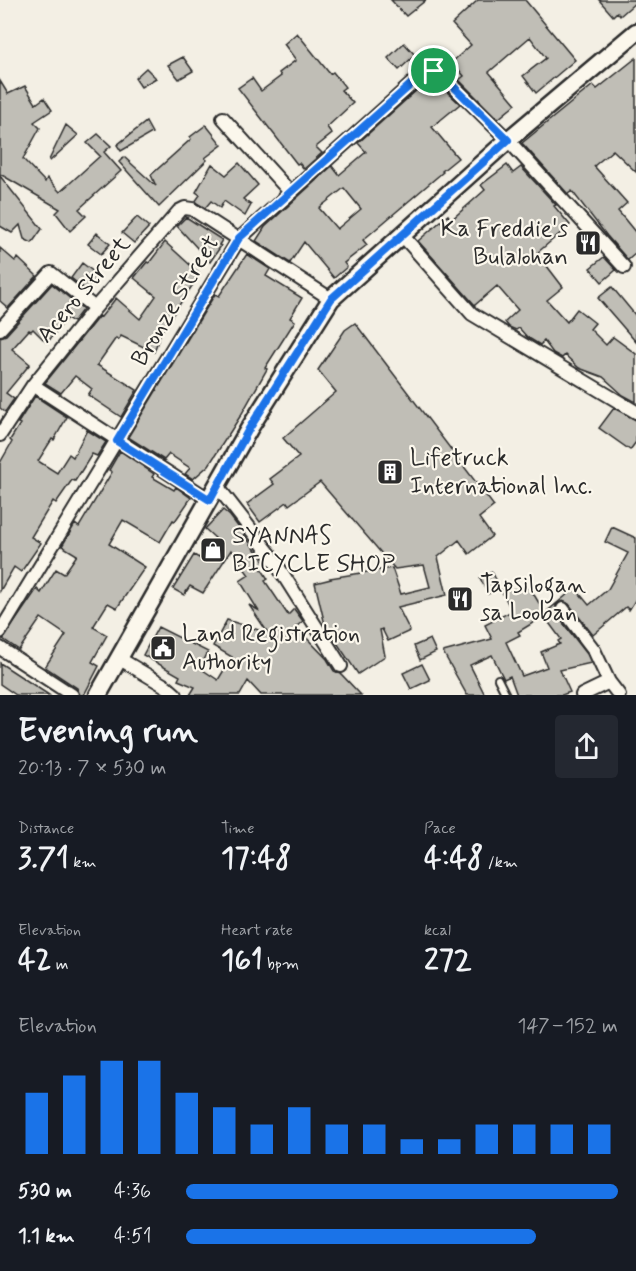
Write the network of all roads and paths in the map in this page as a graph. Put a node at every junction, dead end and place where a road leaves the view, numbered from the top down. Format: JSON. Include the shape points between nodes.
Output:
{"nodes":[{"id":1,"x":636,"y":32,"type":"edge"},
{"id":2,"x":223,"y":118,"type":"dead end"},
{"id":3,"x":508,"y":140,"type":"junction"},
{"id":4,"x":290,"y":192,"type":"junction"},
{"id":5,"x":402,"y":235,"type":"junction"},
{"id":6,"x":239,"y":238,"type":"junction"},
{"id":7,"x":624,"y":267,"type":"dead end"},
{"id":8,"x":331,"y":299,"type":"junction"},
{"id":9,"x":95,"y":308,"type":"junction"},
{"id":10,"x":0,"y":329,"type":"edge"},
{"id":11,"x":33,"y":385,"type":"junction"},
{"id":12,"x":636,"y":412,"type":"edge"},
{"id":13,"x":0,"y":435,"type":"edge"},
{"id":14,"x":117,"y":441,"type":"junction"},
{"id":15,"x":214,"y":493,"type":"junction"},
{"id":16,"x":562,"y":609,"type":"dead end"},
{"id":17,"x":0,"y":632,"type":"edge"},
{"id":18,"x":0,"y":648,"type":"edge"},
{"id":19,"x":120,"y":659,"type":"junction"},
{"id":20,"x":341,"y":666,"type":"dead end"},
{"id":21,"x":498,"y":679,"type":"dead end"},
{"id":22,"x":609,"y":682,"type":"junction"},
{"id":23,"x":72,"y":695,"type":"edge"},
{"id":24,"x":98,"y":695,"type":"edge"},
{"id":25,"x":176,"y":695,"type":"edge"},
{"id":26,"x":506,"y":695,"type":"edge"},
{"id":27,"x":582,"y":695,"type":"edge"},
{"id":28,"x":619,"y":695,"type":"edge"}],
"edges":[{"from":1,"to":3,"type":"main road"},
{"from":2,"to":4,"type":"street"},
{"from":3,"to":4,"type":"street","name":"Bronze Street","via":[[441,74],[426,71]]},
{"from":3,"to":5,"type":"main road"},
{"from":3,"to":7,"type":"street"},
{"from":4,"to":6,"type":"street","name":"Bronze Street"},
{"from":5,"to":8,"type":"main road"},
{"from":5,"to":12,"type":"street","via":[[472,314]]},
{"from":6,"to":8,"type":"street"},
{"from":6,"to":9,"type":"street","name":"Acero Street","via":[[185,208]]},
{"from":6,"to":14,"type":"street","name":"Bronze Street"},
{"from":8,"to":15,"type":"main road","via":[[249,429]]},
{"from":9,"to":10,"type":"street","via":[[51,273]]},
{"from":9,"to":11,"type":"street","name":"Acero Street"},
{"from":11,"to":13,"type":"street","name":"Acero Street"},
{"from":11,"to":14,"type":"street"},
{"from":14,"to":15,"type":"street"},
{"from":14,"to":17,"type":"street","name":"Bronze Street"},
{"from":15,"to":19,"type":"main road"},
{"from":15,"to":20,"type":"street","via":[[270,554]]},
{"from":16,"to":22,"type":"street","via":[[594,650]]},
{"from":18,"to":23,"type":"street"},
{"from":19,"to":24,"type":"main road"},
{"from":19,"to":25,"type":"street"},
{"from":21,"to":26,"type":"lane"},
{"from":22,"to":27,"type":"street"},
{"from":22,"to":28,"type":"street"}]}
